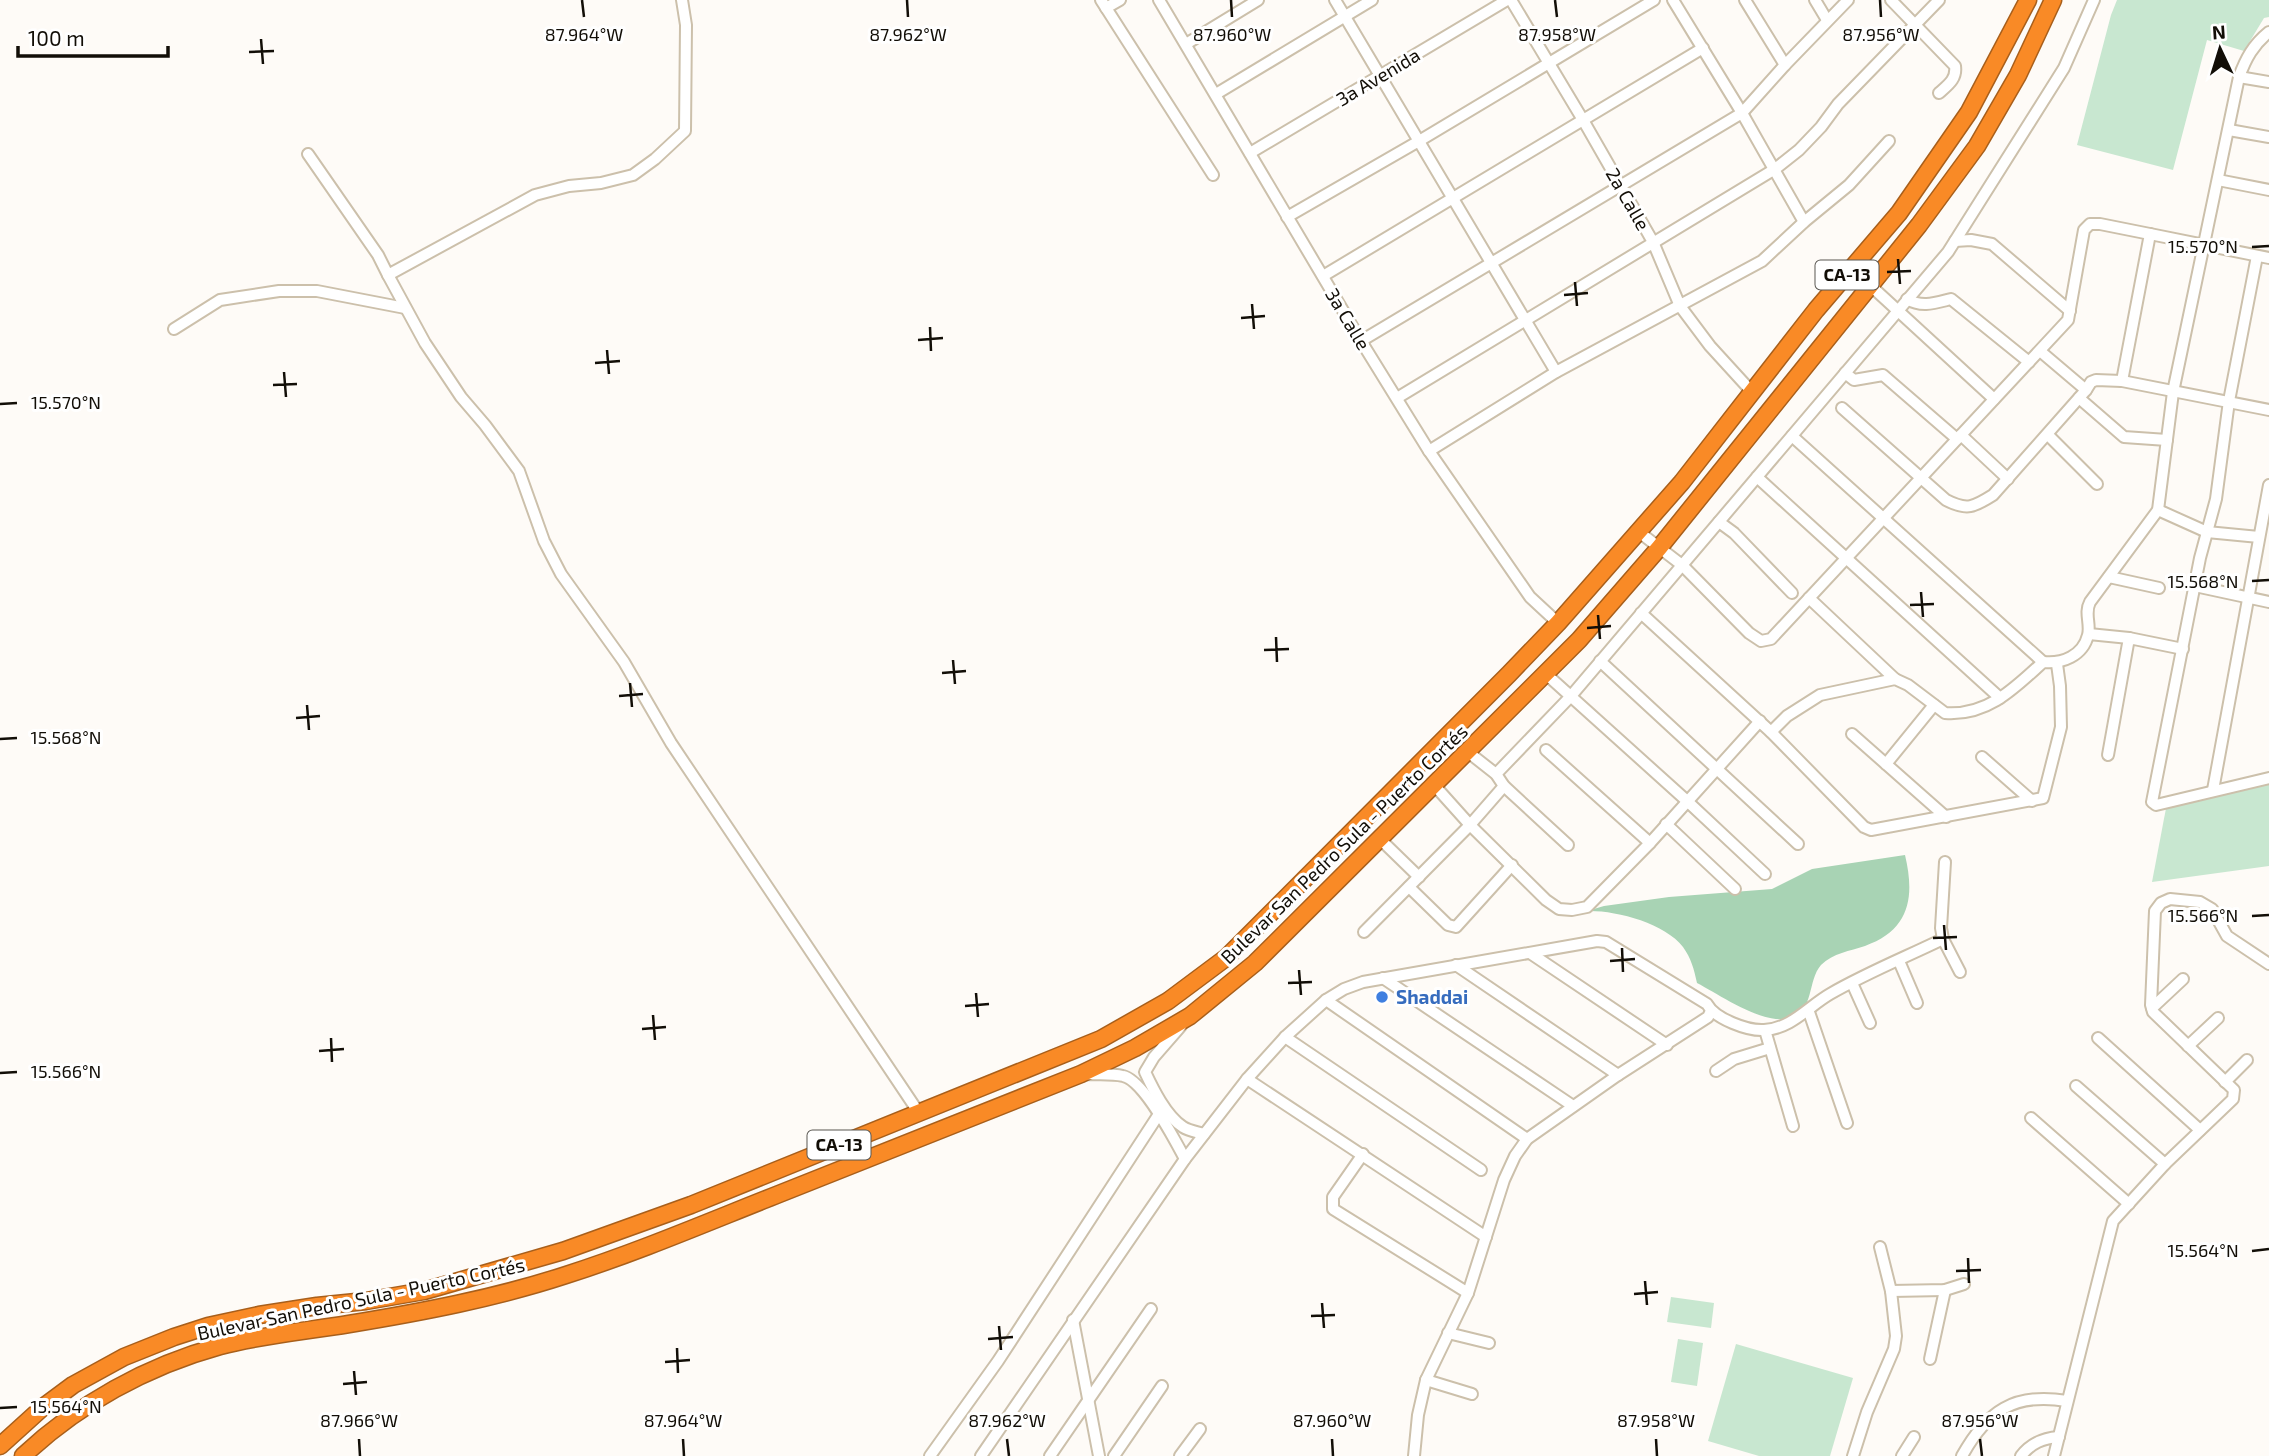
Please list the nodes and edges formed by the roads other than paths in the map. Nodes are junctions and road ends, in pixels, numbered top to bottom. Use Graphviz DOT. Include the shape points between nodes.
graph roads {
  1 [pos="682,0"];
  2 [pos="1120,0"];
  3 [pos="1159,0"];
  4 [pos="1258,0"];
  5 [pos="1335,0"];
  6 [pos="1372,0"];
  7 [pos="1509,0"];
  8 [pos="1654,0"];
  9 [pos="1673,0"];
  10 [pos="1745,0"];
  11 [pos="1815,0"];
  12 [pos="1847,0"];
  13 [pos="1891,0"];
  14 [pos="1939,0"];
  15 [pos="2028,0"];
  16 [pos="2053,0"];
  17 [pos="2094,0"];
  18 [pos="1103,4"];
  19 [pos="1345,16"];
  20 [pos="1827,20"];
  21 [pos="1915,26"];
  22 [pos="2269,32"];
  23 [pos="1186,44"];
  24 [pos="1703,48"];
  25 [pos="1548,63"];
  26 [pos="1784,65"];
  27 [pos="1381,75"];
  28 [pos="2239,77"];
  29 [pos="2269,82"];
  30 [pos="1939,93"];
  31 [pos="1216,94"];
  32 [pos="1742,113"];
  33 [pos="1583,120"];
  34 [pos="2229,130"];
  35 [pos="2269,137"];
  36 [pos="1419,141"];
  37 [pos="1889,141"];
  38 [pos="1250,153"];
  39 [pos="308,154"];
  40 [pos="1775,169"];
  41 [pos="1213,175"];
  42 [pos="2218,180"];
  43 [pos="1620,186"];
  44 [pos="2269,190"];
  45 [pos="1454,199"];
  46 [pos="1287,217"];
  47 [pos="1804,222"];
  48 [pos="2150,233"];
  49 [pos="1653,242"];
  50 [pos="1955,242"];
  51 [pos="2203,246"];
  52 [pos="2257,256"];
  53 [pos="2269,258"];
  54 [pos="1492,262"];
  55 [pos="388,275"];
  56 [pos="1323,276"];
  57 [pos="1871,286"];
  58 [pos="1907,299"];
  59 [pos="1680,306"];
  60 [pos="405,308"];
  61 [pos="1898,310"];
  62 [pos="2070,311"];
  63 [pos="1527,321"];
  64 [pos="174,329"];
  65 [pos="1362,341"];
  66 [pos="2040,351"];
  67 [pos="2029,362"];
  68 [pos="1556,372"];
  69 [pos="1845,373"];
  70 [pos="2122,381"];
  71 [pos="1752,392"];
  72 [pos="2173,392"];
  73 [pos="2082,394"];
  74 [pos="1397,398"];
  75 [pos="1994,399"];
  76 [pos="2229,401"];
  77 [pos="1842,408"];
  78 [pos="2269,410"];
  79 [pos="2048,435"];
  80 [pos="1792,436"];
  81 [pos="1959,437"];
  82 [pos="2167,440"];
  83 [pos="1429,451"];
  84 [pos="1757,477"];
  85 [pos="1920,478"];
  86 [pos="2008,479"];
  87 [pos="2097,484"];
  88 [pos="2269,485"];
  89 [pos="2158,510"];
  90 [pos="1883,519"];
  91 [pos="1719,522"];
  92 [pos="1639,532"];
  93 [pos="2207,532"];
  94 [pos="2259,537"];
  95 [pos="1659,548"];
  96 [pos="1847,558"];
  97 [pos="1682,565"];
  98 [pos="2109,576"];
  99 [pos="2195,586"];
  100 [pos="2159,587"];
  101 [pos="1792,593"];
  102 [pos="2249,597"];
  103 [pos="1809,598"];
  104 [pos="2269,601"];
  105 [pos="1641,613"];
  106 [pos="1558,623"];
  107 [pos="2089,634"];
  108 [pos="2129,639"];
  109 [pos="2183,649"];
  110 [pos="1600,661"];
  111 [pos="2043,662"];
  112 [pos="2057,664"];
  113 [pos="1546,674"];
  114 [pos="1895,679"];
  115 [pos="1571,696"];
  116 [pos="2000,698"];
  117 [pos="1934,705"];
  118 [pos="1760,721"];
  119 [pos="1771,732"];
  120 [pos="1852,734"];
  121 [pos="1546,750"];
  122 [pos="1468,752"];
  123 [pos="2108,755"];
  124 [pos="1982,757"];
  125 [pos="1885,764"];
  126 [pos="1717,767"];
  127 [pos="1496,774"];
  128 [pos="2269,778"];
  129 [pos="1435,786"];
  130 [pos="1504,786"];
  131 [pos="2213,790"];
  132 [pos="2032,800"];
  133 [pos="1687,801"];
  134 [pos="1946,817"];
  135 [pos="1666,824"];
  136 [pos="1470,825"];
  137 [pos="1381,840"];
  138 [pos="1650,843"];
  139 [pos="1798,844"];
  140 [pos="1568,845"];
  141 [pos="1945,862"];
  142 [pos="1512,865"];
  143 [pos="1765,874"];
  144 [pos="1419,877"];
  145 [pos="1409,887"];
  146 [pos="1735,889"];
  147 [pos="1364,932"];
  148 [pos="1943,939"];
  149 [pos="1530,953"];
  150 [pos="1899,961"];
  151 [pos="2269,964"];
  152 [pos="1456,965"];
  153 [pos="1960,972"];
  154 [pos="1383,978"];
  155 [pos="2183,979"];
  156 [pos="1852,984"];
  157 [pos="1326,1000"];
  158 [pos="1917,1003"];
  159 [pos="2152,1009"];
  160 [pos="1711,1011"];
  161 [pos="1809,1012"];
  162 [pos="1190,1016"];
  163 [pos="2218,1018"];
  164 [pos="1870,1023"];
  165 [pos="1765,1030"];
  166 [pos="1285,1037"];
  167 [pos="2098,1038"];
  168 [pos="1667,1045"];
  169 [pos="2188,1046"];
  170 [pos="1770,1048"];
  171 [pos="2247,1060"];
  172 [pos="1716,1071"];
  173 [pos="1081,1074"];
  174 [pos="1618,1075"];
  175 [pos="1247,1079"];
  176 [pos="2225,1082"];
  177 [pos="2076,1086"];
  178 [pos="1573,1106"];
  179 [pos="919,1113"];
  180 [pos="1159,1114"];
  181 [pos="2031,1118"];
  182 [pos="1847,1123"];
  183 [pos="1793,1126"];
  184 [pos="2200,1130"];
  185 [pos="1204,1134"];
  186 [pos="1527,1139"];
  187 [pos="828,1150"];
  188 [pos="1363,1154"];
  189 [pos="870,1157"];
  190 [pos="1185,1159"];
  191 [pos="2165,1164"];
  192 [pos="1481,1170"];
  193 [pos="793,1188"];
  194 [pos="2129,1204"];
  195 [pos="1486,1237"];
  196 [pos="1880,1247"];
  197 [pos="1964,1284"];
  198 [pos="1945,1290"];
  199 [pos="1891,1291"];
  200 [pos="1468,1293"];
  201 [pos="1151,1310"];
  202 [pos="1073,1320"];
  203 [pos="1448,1333"];
  204 [pos="1489,1343"];
  205 [pos="1930,1359"];
  206 [pos="1426,1380"];
  207 [pos="1162,1386"];
  208 [pos="1472,1394"];
  209 [pos="1088,1399"];
  210 [pos="2067,1401"];
  211 [pos="1200,1429"];
  212 [pos="1914,1437"];
  213 [pos="2059,1437"];
  214 [pos="0,1446"];
  215 [pos="23,1456"];
  216 [pos="930,1456"];
  217 [pos="981,1456"];
  218 [pos="1050,1456"];
  219 [pos="1099,1456"];
  220 [pos="1114,1456"];
  221 [pos="1180,1456"];
  222 [pos="1414,1456"];
  223 [pos="1853,1456"];
  224 [pos="1902,1456"];
  225 [pos="1962,1456"];
  226 [pos="2021,1456"];
  227 [pos="2054,1456"];
  1 -- 55 [label="street" via="686,124 677,141 633,175 535,195"];
  2 -- 18 [label="street"];
  3 -- 23 [label="street, 3a Calle"];
  4 -- 23 [label="street"];
  5 -- 19 [label="street"];
  6 -- 19 [label="street"];
  7 -- 25 [label="street, 2a Calle"];
  7 -- 27 [label="street, 3a Avenida"];
  8 -- 25 [label="street"];
  9 -- 24 [label="street"];
  10 -- 26 [label="street"];
  11 -- 20 [label="street"];
  12 -- 20 [label="street"];
  13 -- 21 [label="street"];
  14 -- 21 [label="street"];
  15 -- 71 [label="highway, Bulevar San Pedro Sula - Puerto Cortés / CA-13" via="1969,112 1899,213"];
  16 -- 57 [label="highway, Bulevar San Pedro Sula - Puerto Cortés / CA-13" via="2018,75 1977,146"];
  17 -- 50 [label="street" via="2064,68"];
  18 -- 41 [label="street"];
  19 -- 27 [label="street"];
  19 -- 31 [label="street"];
  20 -- 26 [label="street"];
  21 -- 30 [label="street" via="1955,66 1951,82"];
  21 -- 40 [label="street"];
  22 -- 28 [label="street" via="2257,42"];
  23 -- 31 [label="street, 3a Calle"];
  24 -- 32 [label="street"];
  24 -- 33 [label="street"];
  25 -- 33 [label="street, 2a Calle"];
  25 -- 36 [label="street"];
  26 -- 32 [label="street"];
  27 -- 36 [label="street"];
  27 -- 38 [label="street, 3a Avenida"];
  28 -- 29 [label="street"];
  28 -- 34 [label="street"];
  31 -- 38 [label="street, 3a Calle"];
  32 -- 40 [label="street"];
  32 -- 43 [label="street"];
  33 -- 43 [label="street, 2a Calle"];
  33 -- 45 [label="street"];
  34 -- 35 [label="street"];
  34 -- 42 [label="street"];
  36 -- 45 [label="street"];
  36 -- 46 [label="street"];
  37 -- 47 [label="street" via="1849,185"];
  38 -- 46 [label="street, 3a Calle"];
  39 -- 55 [label="street"];
  40 -- 47 [label="street"];
  40 -- 49 [label="street"];
  42 -- 44 [label="street"];
  42 -- 51 [label="street"];
  43 -- 49 [label="street, 2a Calle"];
  43 -- 54 [label="street"];
  45 -- 54 [label="street"];
  45 -- 56 [label="street"];
  46 -- 56 [label="street, 3a Calle"];
  47 -- 59 [label="street" via="1762,261"];
  48 -- 51 [label="street"];
  48 -- 62 [label="street" via="2090,224 2084,230"];
  48 -- 70 [label="street"];
  49 -- 59 [label="street, 2a Calle"];
  49 -- 63 [label="street"];
  50 -- 58 [label="street"];
  50 -- 62 [label="street" via="1992,244"];
  51 -- 52 [label="street"];
  51 -- 72 [label="street"];
  52 -- 53 [label="street"];
  52 -- 76 [label="street"];
  54 -- 63 [label="street"];
  54 -- 65 [label="street"];
  55 -- 60 [label="street"];
  56 -- 65 [label="street, 3a Calle"];
  57 -- 61 [label="street"];
  57 -- 95 [label="highway, Bulevar San Pedro Sula - Puerto Cortés / CA-13"];
  58 -- 61 [label="street"];
  58 -- 67 [label="street" via="1916,304 1951,299"];
  59 -- 68 [label="street"];
  59 -- 71 [label="street, 2a Calle"];
  60 -- 64 [label="street" via="317,291 279,291 220,300"];
  60 -- 179 [label="street" via="461,397 519,471 561,574 624,662 671,743"];
  61 -- 69 [label="street"];
  61 -- 75 [label="street"];
  62 -- 66 [label="street" via="2068,320"];
  63 -- 68 [label="street"];
  63 -- 74 [label="street"];
  65 -- 74 [label="street, 3a Calle"];
  66 -- 67 [label="street"];
  66 -- 73 [label="street"];
  67 -- 75 [label="street"];
  68 -- 83 [label="street"];
  69 -- 80 [label="street"];
  69 -- 81 [label="street" via="1854,380 1882,374"];
  70 -- 72 [label="street"];
  70 -- 73 [label="street" via="2096,380"];
  71 -- 92 [label="highway, Bulevar San Pedro Sula - Puerto Cortés / CA-13"];
  72 -- 76 [label="street"];
  72 -- 82 [label="street"];
  73 -- 79 [label="street"];
  73 -- 82 [label="street" via="2124,437"];
  74 -- 83 [label="street, 3a Calle"];
  75 -- 81 [label="street"];
  76 -- 78 [label="street"];
  76 -- 93 [label="street"];
  77 -- 85 [label="street"];
  79 -- 86 [label="street"];
  79 -- 87 [label="street"];
  80 -- 84 [label="street"];
  80 -- 90 [label="street"];
  81 -- 85 [label="street"];
  81 -- 86 [label="street"];
  82 -- 89 [label="street"];
  83 -- 106 [label="street, 3a Calle" via="1530,597"];
  84 -- 91 [label="street"];
  84 -- 96 [label="street"];
  85 -- 86 [label="street" via="1960,507 1976,506"];
  85 -- 90 [label="street"];
  88 -- 94 [label="street"];
  89 -- 93 [label="street"];
  89 -- 98 [label="street"];
  90 -- 96 [label="street"];
  90 -- 111 [label="street"];
  91 -- 97 [label="street"];
  91 -- 101 [label="street"];
  92 -- 95 [label="street"];
  92 -- 106 [label="highway, Bulevar San Pedro Sula - Puerto Cortés / CA-13"];
  93 -- 94 [label="street"];
  93 -- 99 [label="street"];
  94 -- 102 [label="street"];
  95 -- 97 [label="street"];
  95 -- 113 [label="highway, Bulevar San Pedro Sula - Puerto Cortés / CA-13"];
  96 -- 103 [label="street"];
  96 -- 116 [label="street"];
  97 -- 103 [label="street" via="1761,641 1770,639"];
  97 -- 105 [label="street"];
  98 -- 100 [label="street"];
  98 -- 107 [label="street" via="2086,609"];
  99 -- 102 [label="street"];
  99 -- 109 [label="street"];
  102 -- 104 [label="street"];
  102 -- 131 [label="street"];
  103 -- 114 [label="street"];
  105 -- 110 [label="street"];
  105 -- 118 [label="street"];
  106 -- 179 [label="highway, Bulevar San Pedro Sula - Puerto Cortés / CA-13" via="1227,957 1168,1001 1101,1039"];
  107 -- 108 [label="street"];
  107 -- 112 [label="street" via="2075,654"];
  108 -- 109 [label="street"];
  108 -- 123 [label="street"];
  109 -- 131 [label="street" via="2152,802 2156,805"];
  110 -- 115 [label="street"];
  110 -- 126 [label="street"];
  111 -- 112 [label="street"];
  111 -- 116 [label="street"];
  112 -- 132 [label="street" via="2061,727 2043,798"];
  113 -- 115 [label="street"];
  113 -- 122 [label="highway, Bulevar San Pedro Sula - Puerto Cortés / CA-13"];
  114 -- 117 [label="street"];
  114 -- 119 [label="street" via="1820,695"];
  115 -- 127 [label="street"];
  115 -- 133 [label="street"];
  116 -- 117 [label="street" via="1964,712 1945,713"];
  117 -- 125 [label="street"];
  118 -- 119 [label="street"];
  118 -- 126 [label="street"];
  119 -- 134 [label="street" via="1864,827 1880,829"];
  120 -- 125 [label="street"];
  121 -- 138 [label="street"];
  122 -- 127 [label="street"];
  122 -- 129 [label="highway, Bulevar San Pedro Sula - Puerto Cortés / CA-13"];
  124 -- 132 [label="street"];
  125 -- 134 [label="street"];
  126 -- 133 [label="street"];
  126 -- 139 [label="street"];
  127 -- 130 [label="street"];
  128 -- 131 [label="street"];
  129 -- 136 [label="street"];
  129 -- 137 [label="highway, Bulevar San Pedro Sula - Puerto Cortés / CA-13"];
  130 -- 136 [label="street"];
  130 -- 140 [label="street"];
  132 -- 134 [label="street"];
  133 -- 135 [label="street"];
  133 -- 143 [label="street"];
  135 -- 138 [label="street"];
  135 -- 146 [label="street"];
  136 -- 142 [label="street"];
  136 -- 144 [label="street"];
  137 -- 144 [label="street"];
  137 -- 162 [label="highway, Bulevar San Pedro Sula - Puerto Cortés / CA-13" via="1255,963"];
  138 -- 142 [label="street" via="1587,907 1572,910 1559,909"];
  141 -- 148 [label="street"];
  142 -- 145 [label="street" via="1456,927 1448,925"];
  144 -- 145 [label="street"];
  145 -- 147 [label="street"];
  148 -- 150 [label="street"];
  148 -- 153 [label="street"];
  149 -- 152 [label="street"];
  149 -- 160 [label="street" via="1606,942 1707,1004"];
  149 -- 168 [label="street"];
  150 -- 156 [label="street"];
  150 -- 158 [label="street"];
  151 -- 159 [label="street" via="2227,936 2212,909 2200,902 2161,903 2155,911"];
  152 -- 154 [label="street"];
  152 -- 174 [label="street"];
  154 -- 157 [label="street" via="1344,989"];
  154 -- 178 [label="street"];
  155 -- 159 [label="street"];
  156 -- 161 [label="street" via="1828,995"];
  156 -- 164 [label="street"];
  157 -- 166 [label="street"];
  157 -- 186 [label="street"];
  159 -- 169 [label="street"];
  160 -- 165 [label="street" via="1736,1025"];
  160 -- 168 [label="street"];
  161 -- 165 [label="street"];
  161 -- 182 [label="street"];
  162 -- 173 [label="highway, Bulevar San Pedro Sula - Puerto Cortés / CA-13"];
  162 -- 185 [label="street" via="1145,1072 1175,1119"];
  163 -- 169 [label="street"];
  165 -- 170 [label="street"];
  166 -- 175 [label="street"];
  166 -- 192 [label="street"];
  167 -- 184 [label="street"];
  168 -- 174 [label="street"];
  169 -- 176 [label="street"];
  170 -- 172 [label="street" via="1734,1059"];
  170 -- 183 [label="street"];
  171 -- 176 [label="street"];
  173 -- 180 [label="street" via="1132,1079"];
  173 -- 189 [label="highway, Bulevar San Pedro Sula - Puerto Cortés / CA-13"];
  174 -- 178 [label="street"];
  175 -- 185 [label="street"];
  175 -- 188 [label="street"];
  176 -- 184 [label="street" via="2234,1090 2233,1099"];
  177 -- 191 [label="street"];
  178 -- 186 [label="street"];
  179 -- 187 [label="highway, Bulevar San Pedro Sula - Puerto Cortés / CA-13"];
  179 -- 189 [label="highway" via="911,1125 852,1151 856,1157"];
  180 -- 190 [label="street"];
  180 -- 216 [label="street" via="998,1361"];
  181 -- 194 [label="street"];
  184 -- 191 [label="street"];
  185 -- 190 [label="street"];
  186 -- 195 [label="street" via="1504,1180"];
  187 -- 193 [label="highway" via="843,1149 845,1158 801,1177"];
  187 -- 214 [label="highway, Bulevar San Pedro Sula - Puerto Cortés / CA-13" via="635,1227 510,1268 424,1291 259,1315 174,1337 73,1385"];
  188 -- 195 [label="street"];
  188 -- 200 [label="street" via="1333,1197 1334,1209"];
  189 -- 193 [label="highway, Bulevar San Pedro Sula - Puerto Cortés / CA-13"];
  190 -- 202 [label="street"];
  191 -- 194 [label="street"];
  193 -- 215 [label="highway, Bulevar San Pedro Sula - Puerto Cortés / CA-13" via="656,1243 532,1285 419,1312 220,1346 191,1356 101,1396"];
  194 -- 210 [label="street" via="2111,1226"];
  195 -- 200 [label="street"];
  196 -- 199 [label="street"];
  197 -- 198 [label="street"];
  198 -- 199 [label="street"];
  198 -- 205 [label="street"];
  199 -- 223 [label="street" via="1897,1327 1894,1349"];
  200 -- 203 [label="street"];
  201 -- 209 [label="street"];
  202 -- 209 [label="street"];
  202 -- 217 [label="street"];
  203 -- 204 [label="street"];
  203 -- 206 [label="street"];
  206 -- 208 [label="street"];
  206 -- 222 [label="street"];
  207 -- 220 [label="street"];
  209 -- 218 [label="street"];
  209 -- 219 [label="street"];
  210 -- 213 [label="street"];
  210 -- 225 [label="street" via="2023,1401 2000,1409 1984,1422"];
  211 -- 221 [label="street"];
  212 -- 224 [label="street"];
  213 -- 226 [label="street" via="2034,1443"];
  213 -- 227 [label="street"];
}
